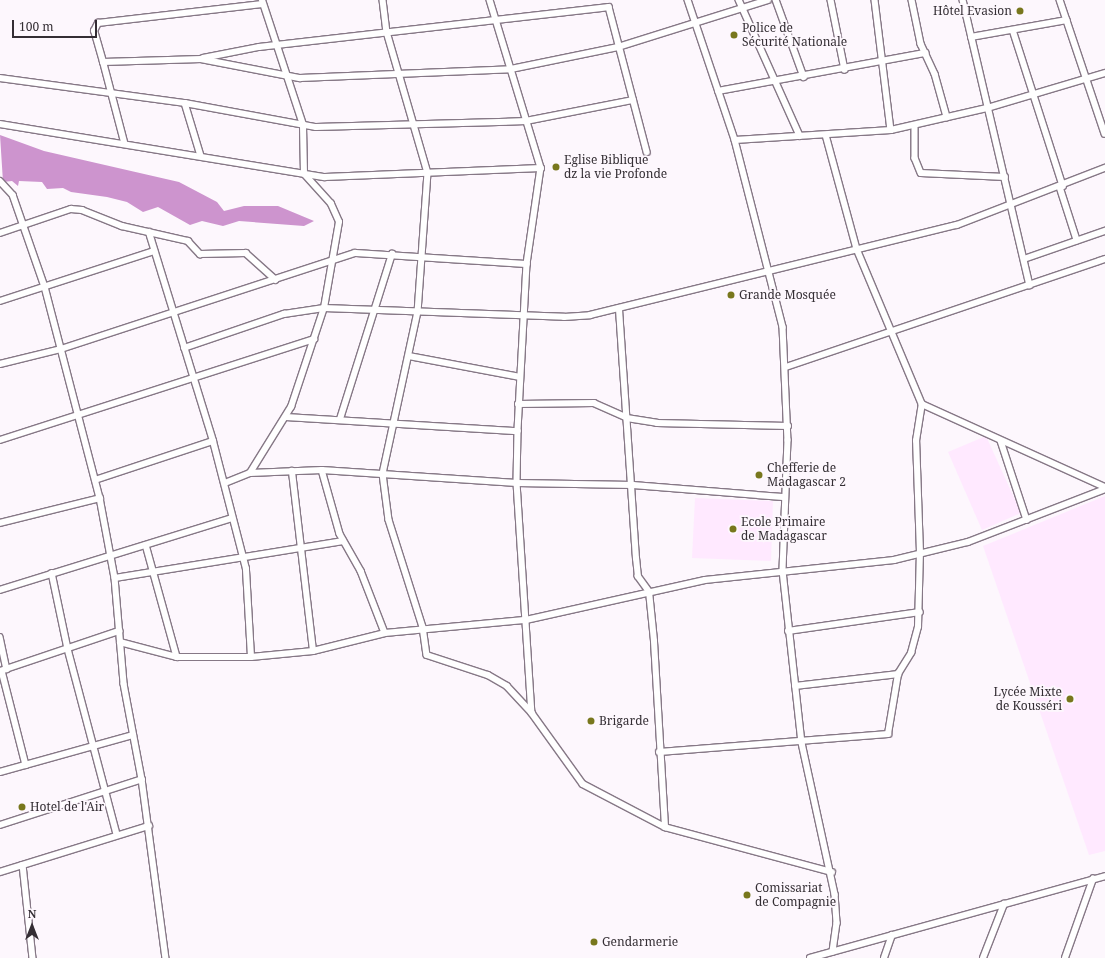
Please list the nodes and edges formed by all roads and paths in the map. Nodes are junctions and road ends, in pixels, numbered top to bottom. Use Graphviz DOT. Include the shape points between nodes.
graph roads {
  1 [pos="383,0"];
  2 [pos="490,0"];
  3 [pos="688,0"];
  4 [pos="739,0"];
  5 [pos="768,0"];
  6 [pos="776,0"];
  7 [pos="831,0"];
  8 [pos="875,0"];
  9 [pos="912,0"];
  10 [pos="963,0"];
  11 [pos="1060,0"];
  12 [pos="262,2"];
  13 [pos="740,7"];
  14 [pos="1067,20"];
  15 [pos="496,21"];
  16 [pos="694,22"];
  17 [pos="1013,30"];
  18 [pos="387,32"];
  19 [pos="971,37"];
  20 [pos="276,45"];
  21 [pos="618,47"];
  22 [pos="926,53"];
  23 [pos="201,59"];
  24 [pos="103,62"];
  25 [pos="883,63"];
  26 [pos="511,69"];
  27 [pos="845,70"];
  28 [pos="398,73"];
  29 [pos="1105,73"];
  30 [pos="285,77"];
  31 [pos="804,77"];
  32 [pos="0,78"];
  33 [pos="1086,79"];
  34 [pos="775,82"];
  35 [pos="718,91"];
  36 [pos="114,94"];
  37 [pos="1032,95"];
  38 [pos="633,100"];
  39 [pos="184,103"];
  40 [pos="987,108"];
  41 [pos="947,117"];
  42 [pos="526,121"];
  43 [pos="0,124"];
  44 [pos="414,124"];
  45 [pos="303,125"];
  46 [pos="915,125"];
  47 [pos="891,130"];
  48 [pos="1105,134"];
  49 [pos="826,135"];
  50 [pos="800,136"];
  51 [pos="735,140"];
  52 [pos="124,142"];
  53 [pos="647,152"];
  54 [pos="201,156"];
  55 [pos="541,168"];
  56 [pos="1105,168"];
  57 [pos="428,173"];
  58 [pos="304,174"];
  59 [pos="1005,177"];
  60 [pos="0,181"];
  61 [pos="1062,187"];
  62 [pos="1012,204"];
  63 [pos="23,226"];
  64 [pos="1105,231"];
  65 [pos="0,233"];
  66 [pos="149,233"];
  67 [pos="1077,240"];
  68 [pos="856,249"];
  69 [pos="154,251"];
  70 [pos="392,254"];
  71 [pos="422,255"];
  72 [pos="1024,258"];
  73 [pos="1105,259"];
  74 [pos="333,263"];
  75 [pos="527,264"];
  76 [pos="770,268"];
  77 [pos="276,280"];
  78 [pos="1030,285"];
  79 [pos="45,287"];
  80 [pos="0,301"];
  81 [pos="324,308"];
  82 [pos="619,309"];
  83 [pos="377,310"];
  84 [pos="173,312"];
  85 [pos="418,312"];
  86 [pos="527,314"];
  87 [pos="891,333"];
  88 [pos="314,340"];
  89 [pos="184,348"];
  90 [pos="61,349"];
  91 [pos="409,356"];
  92 [pos="0,364"];
  93 [pos="786,367"];
  94 [pos="520,377"];
  95 [pos="194,378"];
  96 [pos="518,404"];
  97 [pos="922,404"];
  98 [pos="79,417"];
  99 [pos="286,417"];
  100 [pos="627,418"];
  101 [pos="340,419"];
  102 [pos="392,423"];
  103 [pos="788,426"];
  104 [pos="518,431"];
  105 [pos="0,440"];
  106 [pos="213,441"];
  107 [pos="1001,441"];
  108 [pos="322,470"];
  109 [pos="292,471"];
  110 [pos="250,473"];
  111 [pos="383,474"];
  112 [pos="95,480"];
  113 [pos="225,483"];
  114 [pos="517,483"];
  115 [pos="633,485"];
  116 [pos="1105,488"];
  117 [pos="783,497"];
  118 [pos="100,498"];
  119 [pos="232,518"];
  120 [pos="1027,520"];
  121 [pos="0,523"];
  122 [pos="343,541"];
  123 [pos="146,545"];
  124 [pos="299,548"];
  125 [pos="920,553"];
  126 [pos="241,555"];
  127 [pos="111,556"];
  128 [pos="152,570"];
  129 [pos="782,571"];
  130 [pos="52,573"];
  131 [pos="115,578"];
  132 [pos="0,590"];
  133 [pos="649,592"];
  134 [pos="920,612"];
  135 [pos="526,620"];
  136 [pos="423,627"];
  137 [pos="119,631"];
  138 [pos="385,632"];
  139 [pos="788,632"];
  140 [pos="0,637"];
  141 [pos="120,642"];
  142 [pos="68,649"];
  143 [pos="313,651"];
  144 [pos="177,657"];
  145 [pos="251,657"];
  146 [pos="3,670"];
  147 [pos="898,674"];
  148 [pos="795,686"];
  149 [pos="532,714"];
  150 [pos="133,735"];
  151 [pos="802,743"];
  152 [pos="95,746"];
  153 [pos="659,752"];
  154 [pos="26,764"];
  155 [pos="0,772"];
  156 [pos="142,779"];
  157 [pos="106,791"];
  158 [pos="0,825"];
  159 [pos="149,826"];
  160 [pos="665,827"];
  161 [pos="117,835"];
  162 [pos="23,865"];
  163 [pos="0,872"];
  164 [pos="832,872"];
  165 [pos="1105,876"];
  166 [pos="1093,879"];
  167 [pos="1004,904"];
  168 [pos="892,935"];
  169 [pos="833,952"];
  170 [pos="33,958"];
  171 [pos="166,958"];
  172 [pos="810,958"];
  173 [pos="884,958"];
  174 [pos="983,958"];
  175 [pos="1066,958"];
  1 -- 18 [label="street"];
  2 -- 15 [label="street"];
  3 -- 16 [label="street"];
  4 -- 13 [label="street"];
  5 -- 13 [label="street"];
  6 -- 31 [label="street"];
  7 -- 27 [label="street"];
  8 -- 25 [label="street"];
  9 -- 22 [label="street" via="921,44"];
  10 -- 19 [label="street"];
  11 -- 14 [label="street"];
  12 -- 20 [label="street"];
  12 -- 24 [label="street" via="98,23 94,31"];
  13 -- 16 [label="street"];
  13 -- 34 [label="street"];
  14 -- 17 [label="street"];
  14 -- 33 [label="street"];
  15 -- 18 [label="street"];
  15 -- 21 [label="street" via="609,8"];
  15 -- 26 [label="street"];
  16 -- 21 [label="street"];
  16 -- 35 [label="street"];
  17 -- 19 [label="street"];
  17 -- 37 [label="street"];
  18 -- 20 [label="street"];
  18 -- 28 [label="street"];
  19 -- 40 [label="street"];
  20 -- 23 [label="street"];
  20 -- 30 [label="street"];
  21 -- 26 [label="street"];
  21 -- 38 [label="street"];
  22 -- 25 [label="street"];
  22 -- 41 [label="street"];
  23 -- 24 [label="street"];
  23 -- 30 [label="street"];
  24 -- 36 [label="street"];
  25 -- 27 [label="street"];
  25 -- 47 [label="street"];
  26 -- 28 [label="street"];
  26 -- 42 [label="street"];
  27 -- 31 [label="street"];
  28 -- 30 [label="street"];
  28 -- 44 [label="street"];
  29 -- 33 [label="street"];
  30 -- 45 [label="street"];
  31 -- 34 [label="street"];
  32 -- 36 [label="street"];
  33 -- 37 [label="street"];
  33 -- 48 [label="street"];
  34 -- 35 [label="street"];
  34 -- 50 [label="street"];
  35 -- 51 [label="street"];
  36 -- 39 [label="street"];
  36 -- 52 [label="street"];
  37 -- 40 [label="street"];
  37 -- 61 [label="street"];
  38 -- 42 [label="street"];
  38 -- 53 [label="street"];
  39 -- 45 [label="street"];
  39 -- 54 [label="street"];
  40 -- 41 [label="street"];
  40 -- 59 [label="street"];
  41 -- 46 [label="street"];
  42 -- 44 [label="street"];
  42 -- 55 [label="street"];
  43 -- 52 [label="street"];
  44 -- 45 [label="street"];
  44 -- 57 [label="street"];
  45 -- 58 [label="street"];
  46 -- 47 [label="street"];
  46 -- 59 [label="street" via="915,158 921,173"];
  47 -- 49 [label="street"];
  49 -- 50 [label="street"];
  49 -- 68 [label="street"];
  50 -- 51 [label="street"];
  51 -- 76 [label="street"];
  52 -- 54 [label="street"];
  54 -- 58 [label="street"];
  55 -- 57 [label="street"];
  55 -- 75 [label="street"];
  56 -- 61 [label="street"];
  57 -- 58 [label="street" via="325,177"];
  57 -- 71 [label="street"];
  58 -- 74 [label="street" via="338,217"];
  59 -- 62 [label="street"];
  60 -- 63 [label="street" via="13,195"];
  61 -- 62 [label="street"];
  61 -- 67 [label="street"];
  62 -- 68 [label="street" via="957,225"];
  62 -- 72 [label="street"];
  63 -- 65 [label="street"];
  63 -- 66 [label="street" via="71,209"];
  63 -- 79 [label="street"];
  64 -- 67 [label="street"];
  66 -- 69 [label="street"];
  66 -- 77 [label="street" via="188,241 200,254 246,253"];
  67 -- 72 [label="street"];
  68 -- 76 [label="street"];
  68 -- 87 [label="street"];
  69 -- 79 [label="street"];
  69 -- 84 [label="street"];
  70 -- 71 [label="street"];
  70 -- 74 [label="street" via="355,253"];
  70 -- 83 [label="street"];
  71 -- 75 [label="street"];
  71 -- 85 [label="street"];
  72 -- 78 [label="street"];
  73 -- 78 [label="street"];
  74 -- 77 [label="street"];
  74 -- 81 [label="street"];
  75 -- 86 [label="street"];
  76 -- 82 [label="street"];
  76 -- 93 [label="street" via="783,327"];
  77 -- 84 [label="street"];
  78 -- 87 [label="street"];
  79 -- 80 [label="street"];
  79 -- 90 [label="street"];
  81 -- 83 [label="street"];
  81 -- 88 [label="street"];
  81 -- 89 [label="street" via="284,314"];
  82 -- 86 [label="street" via="564,317"];
  82 -- 100 [label="street"];
  83 -- 85 [label="street"];
  83 -- 101 [label="street"];
  84 -- 89 [label="street"];
  84 -- 90 [label="street"];
  85 -- 86 [label="street"];
  85 -- 91 [label="street"];
  86 -- 94 [label="street"];
  87 -- 93 [label="street"];
  87 -- 97 [label="street"];
  88 -- 95 [label="street"];
  88 -- 99 [label="street"];
  89 -- 95 [label="street"];
  90 -- 92 [label="street"];
  90 -- 98 [label="street"];
  91 -- 94 [label="street"];
  91 -- 102 [label="street"];
  93 -- 103 [label="street"];
  94 -- 96 [label="street"];
  95 -- 98 [label="street"];
  95 -- 106 [label="street"];
  96 -- 100 [label="street" via="594,403"];
  96 -- 104 [label="street"];
  97 -- 107 [label="street"];
  97 -- 125 [label="street" via="916,441"];
  98 -- 105 [label="street"];
  98 -- 112 [label="street"];
  99 -- 101 [label="street"];
  99 -- 110 [label="street"];
  100 -- 103 [label="street" via="658,423"];
  100 -- 115 [label="street"];
  101 -- 102 [label="street"];
  102 -- 104 [label="street"];
  102 -- 111 [label="street"];
  103 -- 117 [label="street"];
  104 -- 114 [label="street"];
  106 -- 112 [label="street"];
  106 -- 113 [label="street"];
  107 -- 116 [label="street"];
  107 -- 120 [label="street"];
  108 -- 109 [label="street"];
  108 -- 111 [label="street"];
  108 -- 122 [label="street"];
  109 -- 110 [label="street"];
  109 -- 124 [label="street"];
  110 -- 113 [label="street"];
  111 -- 114 [label="street"];
  111 -- 136 [label="street" via="392,534"];
  112 -- 118 [label="street"];
  113 -- 119 [label="street"];
  114 -- 115 [label="street"];
  114 -- 135 [label="street"];
  115 -- 117 [label="street"];
  115 -- 133 [label="street" via="638,577"];
  116 -- 120 [label="street"];
  117 -- 129 [label="street"];
  118 -- 121 [label="street"];
  118 -- 127 [label="street"];
  119 -- 123 [label="street"];
  119 -- 126 [label="street"];
  120 -- 125 [label="street" via="968,542"];
  122 -- 124 [label="street"];
  122 -- 138 [label="street" via="361,571"];
  123 -- 127 [label="street"];
  123 -- 128 [label="street"];
  124 -- 126 [label="street"];
  124 -- 143 [label="street"];
  125 -- 129 [label="street" via="866,564"];
  125 -- 134 [label="street"];
  126 -- 128 [label="street"];
  126 -- 145 [label="street" via="248,579"];
  127 -- 130 [label="street"];
  127 -- 131 [label="street"];
  128 -- 131 [label="street"];
  128 -- 144 [label="street"];
  129 -- 133 [label="street" via="705,580"];
  129 -- 139 [label="street"];
  130 -- 132 [label="street"];
  130 -- 142 [label="street"];
  131 -- 137 [label="street"];
  133 -- 135 [label="street"];
  133 -- 153 [label="street"];
  134 -- 139 [label="street"];
  134 -- 147 [label="street" via="910,653"];
  135 -- 136 [label="street"];
  135 -- 149 [label="street"];
  136 -- 138 [label="street"];
  136 -- 149 [label="street" via="427,655 431,659 488,675 507,686"];
  137 -- 141 [label="street"];
  137 -- 142 [label="street"];
  138 -- 143 [label="street"];
  139 -- 148 [label="street"];
  140 -- 146 [label="street"];
  141 -- 144 [label="street"];
  141 -- 150 [label="street"];
  142 -- 146 [label="street"];
  142 -- 152 [label="street"];
  143 -- 145 [label="street"];
  144 -- 145 [label="street"];
  146 -- 154 [label="street"];
  147 -- 148 [label="street"];
  147 -- 151 [label="street" via="888,734"];
  148 -- 151 [label="street"];
  149 -- 160 [label="street" via="583,784"];
  150 -- 152 [label="street"];
  150 -- 156 [label="street"];
  151 -- 153 [label="street"];
  151 -- 164 [label="street"];
  152 -- 154 [label="street"];
  152 -- 157 [label="street"];
  153 -- 160 [label="street"];
  154 -- 155 [label="street"];
  156 -- 157 [label="street"];
  156 -- 159 [label="street"];
  157 -- 158 [label="street"];
  157 -- 161 [label="street"];
  159 -- 161 [label="street"];
  159 -- 171 [label="street"];
  160 -- 164 [label="street"];
  161 -- 162 [label="street"];
  162 -- 163 [label="street"];
  162 -- 170 [label="street"];
  164 -- 169 [label="street" via="837,924"];
  165 -- 166 [label="street"];
  166 -- 167 [label="street"];
  166 -- 175 [label="street"];
  167 -- 168 [label="street"];
  167 -- 174 [label="street"];
  168 -- 169 [label="street"];
  168 -- 173 [label="street"];
  169 -- 172 [label="street"];
}
